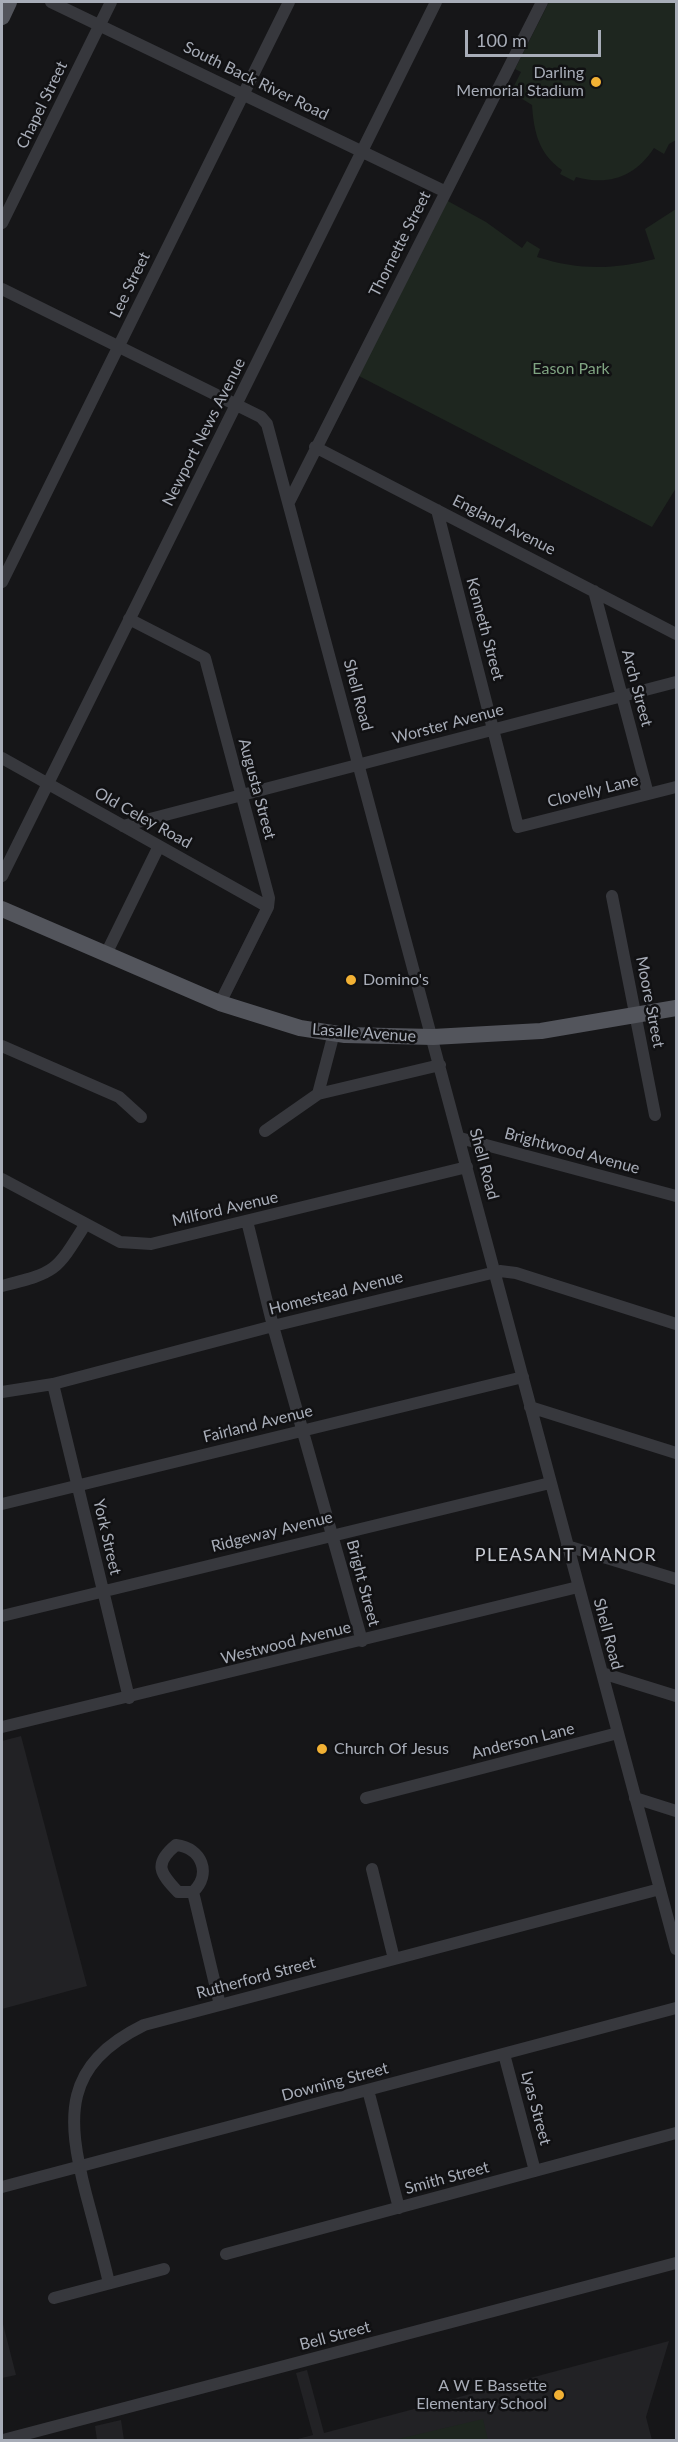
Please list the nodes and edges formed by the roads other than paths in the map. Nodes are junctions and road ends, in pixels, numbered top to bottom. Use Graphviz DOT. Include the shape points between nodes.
graph roads {
  1 [pos="9,2"];
  2 [pos="51,2"];
  3 [pos="111,2"];
  4 [pos="289,2"];
  5 [pos="436,2"];
  6 [pos="542,2"];
  7 [pos="2,17"];
  8 [pos="100,24"];
  9 [pos="243,94"];
  10 [pos="361,151"];
  11 [pos="446,192"];
  12 [pos="2,223"];
  13 [pos="2,289"];
  14 [pos="118,346"];
  15 [pos="237,405"];
  16 [pos="315,447"];
  17 [pos="289,502"];
  18 [pos="437,510"];
  19 [pos="2,582"];
  20 [pos="594,591"];
  21 [pos="129,619"];
  22 [pos="676,634"];
  23 [pos="676,682"];
  24 [pos="621,695"];
  25 [pos="494,729"];
  26 [pos="2,758"];
  27 [pos="359,764"];
  28 [pos="48,784"];
  29 [pos="676,787"];
  30 [pos="242,794"];
  31 [pos="648,794"];
  32 [pos="123,826"];
  33 [pos="518,827"];
  34 [pos="159,846"];
  35 [pos="2,876"];
  36 [pos="612,896"];
  37 [pos="268,907"];
  38 [pos="2,909"];
  39 [pos="106,954"];
  40 [pos="220,1003"];
  41 [pos="676,1008"];
  42 [pos="636,1016"];
  43 [pos="334,1033"];
  44 [pos="433,1037"];
  45 [pos="2,1046"];
  46 [pos="440,1065"];
  47 [pos="318,1094"];
  48 [pos="655,1115"];
  49 [pos="141,1117"];
  50 [pos="265,1131"];
  51 [pos="460,1138"];
  52 [pos="467,1167"];
  53 [pos="2,1179"];
  54 [pos="676,1196"];
  55 [pos="247,1221"];
  56 [pos="85,1225"];
  57 [pos="495,1272"];
  58 [pos="2,1286"];
  59 [pos="676,1324"];
  60 [pos="273,1326"];
  61 [pos="523,1377"];
  62 [pos="53,1384"];
  63 [pos="2,1392"];
  64 [pos="530,1407"];
  65 [pos="304,1430"];
  66 [pos="676,1453"];
  67 [pos="550,1483"];
  68 [pos="78,1487"];
  69 [pos="2,1504"];
  70 [pos="333,1534"];
  71 [pos="567,1546"];
  72 [pos="676,1579"];
  73 [pos="578,1587"];
  74 [pos="103,1590"];
  75 [pos="2,1616"];
  76 [pos="362,1641"];
  77 [pos="602,1673"];
  78 [pos="676,1696"];
  79 [pos="129,1698"];
  80 [pos="2,1727"];
  81 [pos="618,1733"];
  82 [pos="366,1798"];
  83 [pos="635,1798"];
  84 [pos="676,1811"];
  85 [pos="372,1869"];
  86 [pos="660,1889"];
  87 [pos="193,1892"];
  88 [pos="673,1925"];
  89 [pos="676,1949"];
  90 [pos="394,1959"];
  91 [pos="220,2005"];
  92 [pos="676,2008"];
  93 [pos="504,2054"];
  94 [pos="368,2090"];
  95 [pos="676,2133"];
  96 [pos="79,2166"];
  97 [pos="535,2171"];
  98 [pos="2,2187"];
  99 [pos="399,2208"];
  100 [pos="226,2254"];
  101 [pos="676,2263"];
  102 [pos="164,2269"];
  103 [pos="110,2283"];
  104 [pos="54,2298"];
  105 [pos="3,2440"];
  1 -- 7 [label="main road"];
  2 -- 8 [label="street, South Back River Road"];
  3 -- 8 [label="street, Chapel Street"];
  4 -- 9 [label="street, Lee Street"];
  5 -- 10 [label="street, Newport News Avenue"];
  6 -- 11 [label="street, Thornette Street"];
  8 -- 9 [label="street, South Back River Road"];
  8 -- 12 [label="street, Chapel Street"];
  9 -- 10 [label="street, South Back River Road"];
  9 -- 14 [label="street, Lee Street"];
  10 -- 11 [label="street, South Back River Road"];
  10 -- 15 [label="street, Newport News Avenue"];
  11 -- 16 [label="street, Thornette Street"];
  13 -- 14 [label="street"];
  14 -- 15 [label="street"];
  14 -- 19 [label="street, Lee Street"];
  15 -- 17 [label="street, Shell Road" via="265,420"];
  15 -- 21 [label="street, Newport News Avenue"];
  16 -- 17 [label="street, Thornette Street"];
  16 -- 18 [label="street, England Avenue"];
  17 -- 27 [label="street, Shell Road"];
  18 -- 20 [label="street, England Avenue"];
  18 -- 25 [label="street, Kenneth Street"];
  20 -- 22 [label="street, England Avenue"];
  20 -- 24 [label="street, Arch Street"];
  21 -- 28 [label="street, Newport News Avenue"];
  21 -- 30 [label="street, Augusta Street" via="205,658"];
  23 -- 24 [label="street, Worster Avenue"];
  24 -- 25 [label="street, Worster Avenue"];
  24 -- 31 [label="street, Arch Street"];
  25 -- 27 [label="street, Worster Avenue"];
  25 -- 33 [label="street, Kenneth Street"];
  26 -- 28 [label="street, Old Celey Road"];
  27 -- 30 [label="street, Worster Avenue"];
  27 -- 44 [label="street, Shell Road"];
  28 -- 32 [label="street, Old Celey Road"];
  28 -- 35 [label="street, Newport News Avenue"];
  29 -- 31 [label="street, Clovelly Lane"];
  30 -- 32 [label="street, Worster Avenue"];
  30 -- 37 [label="street, Augusta Street" via="269,897"];
  31 -- 33 [label="street, Clovelly Lane"];
  32 -- 34 [label="street, Old Celey Road"];
  34 -- 37 [label="street, Old Celey Road"];
  34 -- 39 [label="street"];
  36 -- 42 [label="street, Moore Street"];
  37 -- 40 [label="street"];
  38 -- 39 [label="main road, Lasalle Avenue"];
  39 -- 40 [label="main road, Lasalle Avenue"];
  40 -- 43 [label="main road, Lasalle Avenue" via="262,1018"];
  41 -- 42 [label="main road, Lasalle Avenue"];
  42 -- 44 [label="main road, Lasalle Avenue" via="541,1031"];
  42 -- 48 [label="street, Moore Street"];
  43 -- 44 [label="main road, Lasalle Avenue"];
  43 -- 47 [label="street"];
  44 -- 46 [label="street, Shell Road"];
  45 -- 49 [label="street" via="119,1097"];
  46 -- 47 [label="street"];
  46 -- 51 [label="street, Shell Road"];
  47 -- 50 [label="street"];
  51 -- 52 [label="street, Shell Road"];
  51 -- 54 [label="street, Brightwood Avenue"];
  52 -- 55 [label="street, Milford Avenue"];
  52 -- 57 [label="street, Shell Road"];
  53 -- 56 [label="street, Milford Avenue"];
  55 -- 56 [label="street, Milford Avenue" via="151,1244 120,1242"];
  55 -- 60 [label="street, Bright Street"];
  56 -- 58 [label="street" via="53,1270"];
  57 -- 59 [label="street, Homestead Avenue" via="516,1273"];
  57 -- 60 [label="street, Homestead Avenue"];
  57 -- 61 [label="street, Shell Road"];
  60 -- 62 [label="street, Homestead Avenue"];
  60 -- 65 [label="street, Bright Street"];
  61 -- 64 [label="street, Shell Road"];
  61 -- 65 [label="street, Fairland Avenue"];
  62 -- 63 [label="street, Homestead Avenue"];
  62 -- 68 [label="street, York Street"];
  64 -- 66 [label="street"];
  64 -- 67 [label="street, Shell Road"];
  65 -- 68 [label="street, Fairland Avenue"];
  65 -- 70 [label="street, Bright Street"];
  67 -- 70 [label="street, Ridgeway Avenue"];
  67 -- 71 [label="street, Shell Road"];
  68 -- 69 [label="street, Fairland Avenue"];
  68 -- 74 [label="street, York Street"];
  70 -- 74 [label="street, Ridgeway Avenue"];
  70 -- 76 [label="street, Bright Street"];
  71 -- 72 [label="street"];
  71 -- 73 [label="street, Shell Road"];
  73 -- 76 [label="street, Westwood Avenue"];
  73 -- 77 [label="street, Shell Road"];
  74 -- 75 [label="street, Ridgeway Avenue"];
  74 -- 79 [label="street, York Street"];
  76 -- 79 [label="street, Westwood Avenue"];
  77 -- 78 [label="street"];
  77 -- 81 [label="street, Shell Road"];
  79 -- 80 [label="street, Westwood Avenue"];
  81 -- 82 [label="street, Anderson Lane"];
  81 -- 83 [label="street, Shell Road"];
  83 -- 84 [label="street"];
  83 -- 86 [label="street, Shell Road"];
  85 -- 90 [label="street"];
  86 -- 88 [label="street, Shell Road"];
  86 -- 90 [label="street, Rutherford Street"];
  87 -- 91 [label="street"];
  88 -- 89 [label="street, Shell Road"];
  90 -- 91 [label="street, Rutherford Street"];
  91 -- 96 [label="street, Rutherford Street" via="144,2025 102,2052 83,2076 74,2103 72,2134"];
  92 -- 93 [label="street, Downing Street"];
  93 -- 94 [label="street, Downing Street"];
  93 -- 97 [label="street, Lyas Street"];
  94 -- 96 [label="street, Downing Street"];
  94 -- 99 [label="street"];
  95 -- 97 [label="street, Smith Street"];
  96 -- 98 [label="street, Downing Street"];
  96 -- 103 [label="street, Rutherford Street"];
  97 -- 99 [label="street, Smith Street"];
  99 -- 100 [label="street, Smith Street"];
  101 -- 105 [label="street, Bell Street"];
  102 -- 103 [label="street"];
  103 -- 104 [label="street"];
}
